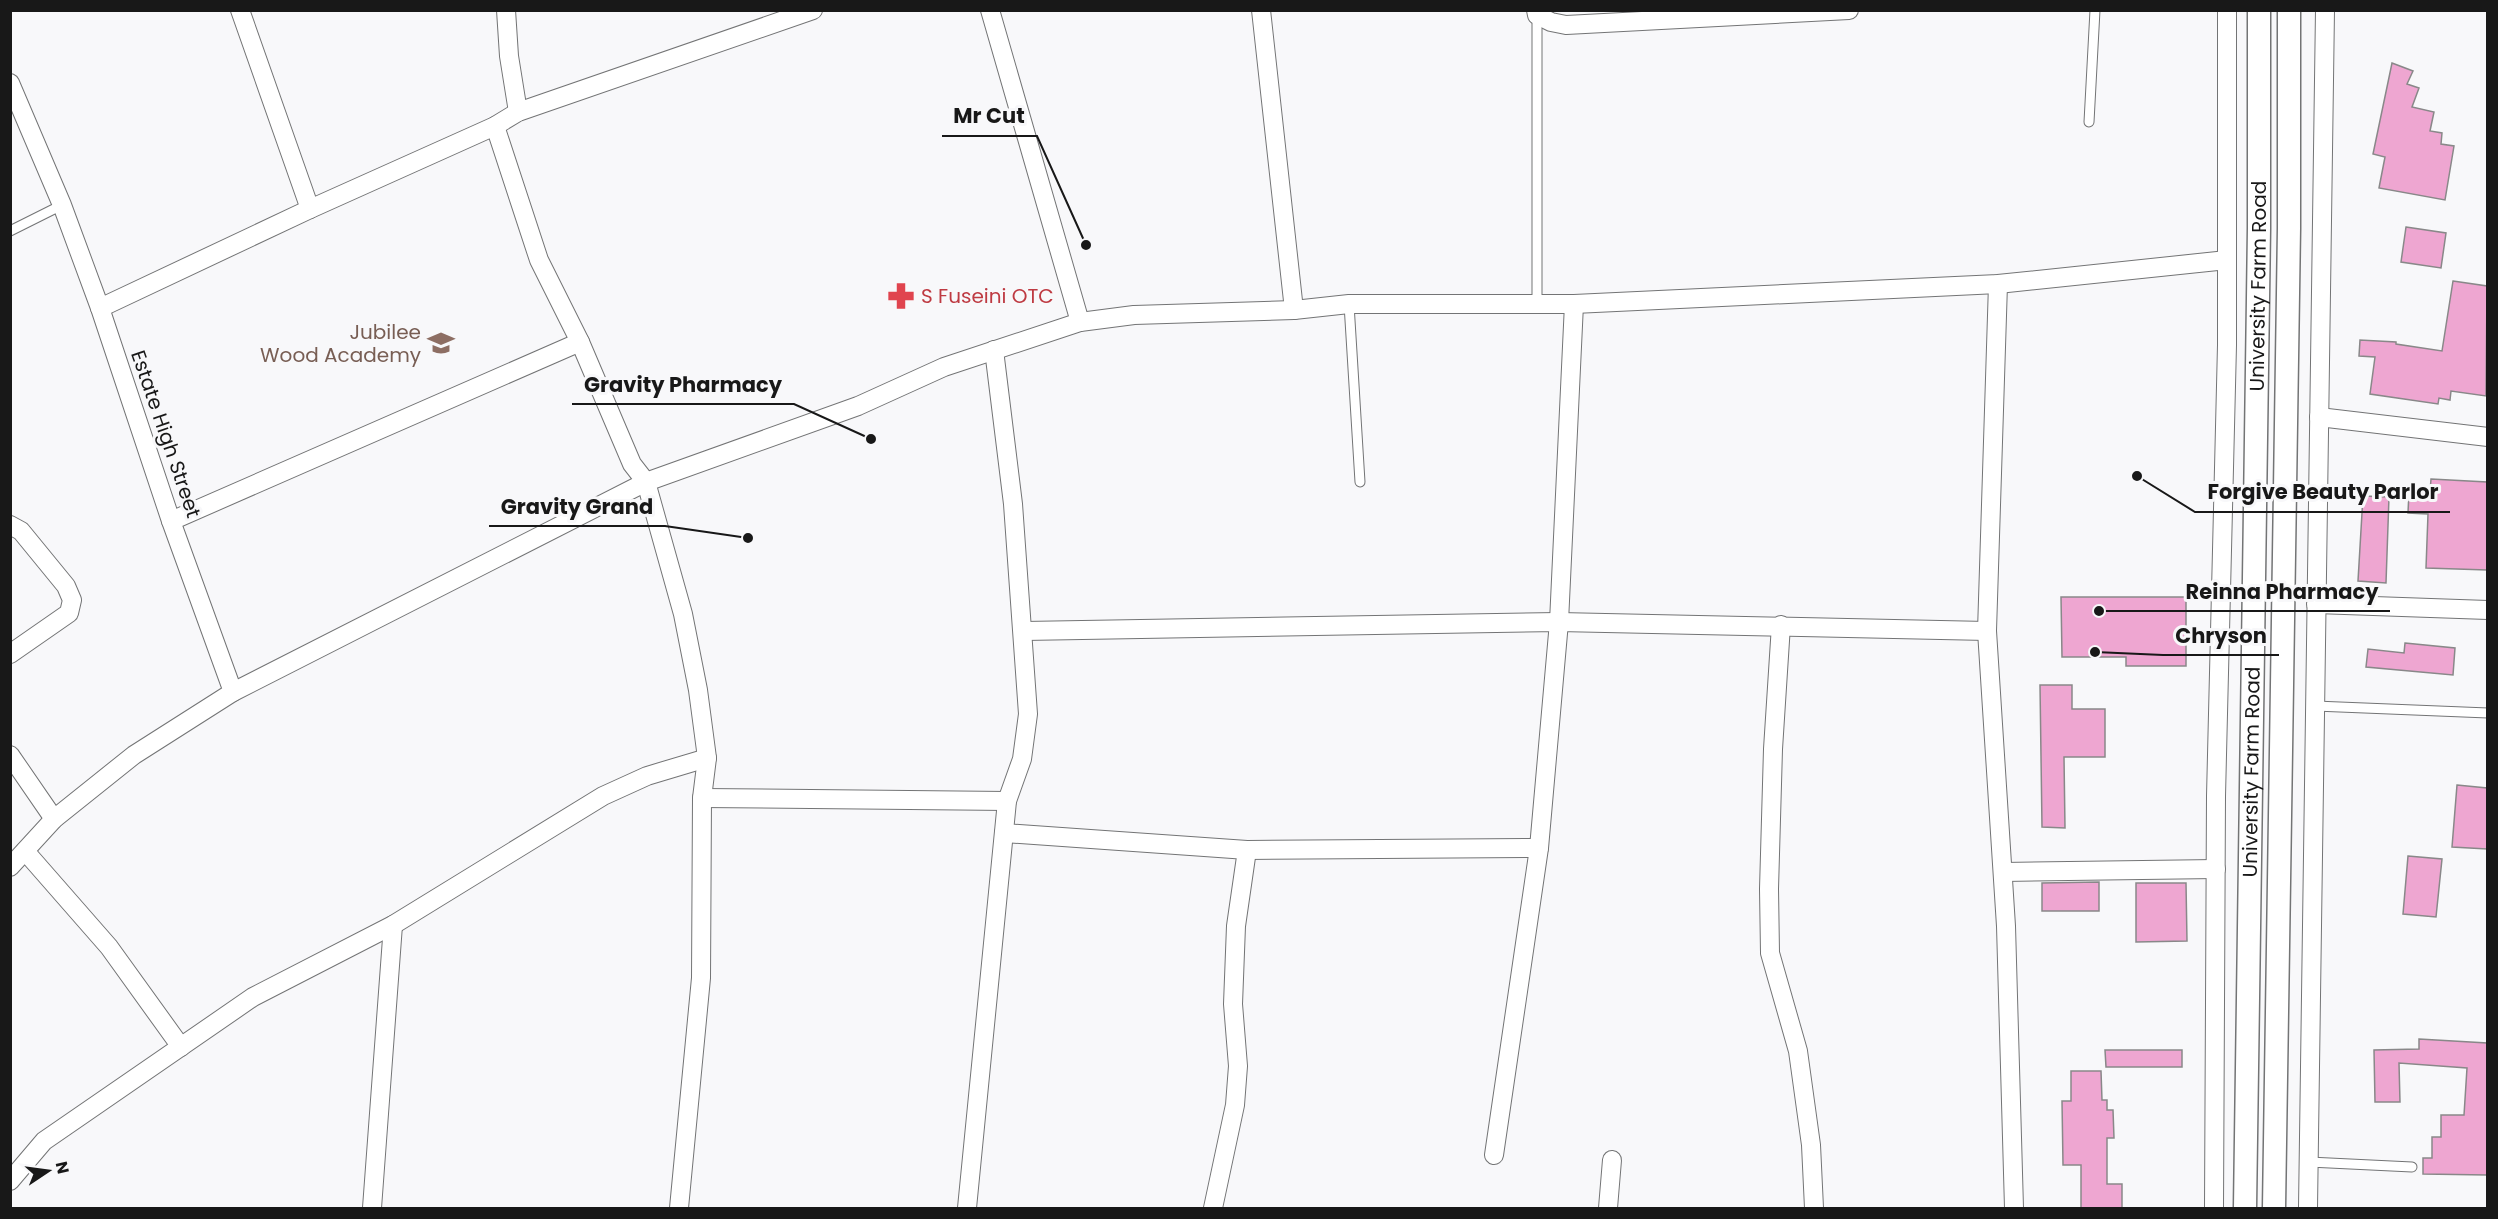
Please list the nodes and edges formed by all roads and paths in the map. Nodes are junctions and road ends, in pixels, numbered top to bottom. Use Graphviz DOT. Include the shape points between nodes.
graph roads {
  1 [pos="240,10"];
  2 [pos="506,10"];
  3 [pos="813,10"];
  4 [pos="990,10"];
  5 [pos="1261,10"];
  6 [pos="1849,10"];
  7 [pos="2095,10"];
  8 [pos="2227,10"];
  9 [pos="2259,10"];
  10 [pos="2289,10"];
  11 [pos="2325,10"];
  12 [pos="1536,13"];
  13 [pos="10,83"];
  14 [pos="518,112"];
  15 [pos="2089,122"];
  16 [pos="495,126"];
  17 [pos="62,205"];
  18 [pos="310,209"];
  19 [pos="10,231"];
  20 [pos="2227,260"];
  21 [pos="1998,284"];
  22 [pos="1349,304"];
  23 [pos="1574,304"];
  24 [pos="1537,305"];
  25 [pos="100,308"];
  26 [pos="1294,310"];
  27 [pos="1080,322"];
  28 [pos="580,342"];
  29 [pos="994,350"];
  30 [pos="2319,417"];
  31 [pos="2487,437"];
  32 [pos="646,482"];
  33 [pos="1360,482"];
  34 [pos="171,520"];
  35 [pos="10,525"];
  36 [pos="2316,604"];
  37 [pos="2487,610"];
  38 [pos="1559,622"];
  39 [pos="1781,625"];
  40 [pos="1024,631"];
  41 [pos="1987,631"];
  42 [pos="10,654"];
  43 [pos="233,692"];
  44 [pos="2315,706"];
  45 [pos="2487,713"];
  46 [pos="10,754"];
  47 [pos="707,758"];
  48 [pos="702,798"];
  49 [pos="1006,801"];
  50 [pos="54,819"];
  51 [pos="1004,833"];
  52 [pos="1539,848"];
  53 [pos="1247,850"];
  54 [pos="25,851"];
  55 [pos="10,867"];
  56 [pos="2216,869"];
  57 [pos="2003,872"];
  58 [pos="393,925"];
  59 [pos="181,1047"];
  60 [pos="1494,1155"];
  61 [pos="1612,1160"];
  62 [pos="2309,1162"];
  63 [pos="2412,1167"];
  64 [pos="10,1181"];
  65 [pos="372,1209"];
  66 [pos="679,1209"];
  67 [pos="968,1209"];
  68 [pos="1213,1209"];
  69 [pos="1608,1209"];
  70 [pos="1814,1209"];
  71 [pos="2014,1209"];
  72 [pos="2214,1209"];
  73 [pos="2245,1209"];
  74 [pos="2274,1209"];
  75 [pos="2308,1209"];
  1 -- 18 [label="street"];
  2 -- 14 [label="street"];
  3 -- 14 [label="street"];
  4 -- 27 [label="street"];
  5 -- 26 [label="street"];
  6 -- 12 [label="street" via="1566,26"];
  7 -- 15 [label="lane"];
  8 -- 20 [label="street"];
  9 -- 73 [label="street, University Farm Road"];
  10 -- 74 [label="street, University Farm Road"];
  11 -- 30 [label="street"];
  12 -- 24 [label="lane"];
  13 -- 17 [label="street, Estate High Street"];
  14 -- 16 [label="street"];
  16 -- 18 [label="street"];
  16 -- 28 [label="street" via="539,260"];
  17 -- 19 [label="lane"];
  17 -- 25 [label="street, Estate High Street"];
  18 -- 25 [label="street"];
  20 -- 21 [label="street"];
  20 -- 56 [label="street"];
  21 -- 23 [label="street"];
  21 -- 41 [label="street"];
  22 -- 24 [label="street"];
  22 -- 26 [label="street"];
  22 -- 33 [label="lane"];
  23 -- 24 [label="street"];
  23 -- 38 [label="street"];
  25 -- 34 [label="street, Estate High Street"];
  26 -- 27 [label="street" via="1134,315"];
  27 -- 29 [label="street"];
  28 -- 32 [label="street" via="632,464"];
  28 -- 34 [label="street"];
  29 -- 32 [label="street" via="858,406"];
  29 -- 40 [label="street"];
  30 -- 31 [label="street"];
  30 -- 36 [label="street"];
  32 -- 43 [label="street"];
  32 -- 47 [label="street" via="683,614"];
  34 -- 43 [label="street, Estate High Street"];
  35 -- 42 [label="street" via="21,531 66,586 72,600 69,613"];
  36 -- 37 [label="street"];
  36 -- 44 [label="street"];
  38 -- 39 [label="street"];
  38 -- 40 [label="street"];
  38 -- 52 [label="street"];
  39 -- 41 [label="street"];
  39 -- 70 [label="street" via="1773,749 1770,953 1798,1051 1811,1145"];
  40 -- 49 [label="street" via="1028,714 1022,759"];
  41 -- 57 [label="street"];
  43 -- 50 [label="street" via="134,755"];
  44 -- 45 [label="lane"];
  44 -- 62 [label="street"];
  46 -- 50 [label="street"];
  47 -- 48 [label="street"];
  47 -- 58 [label="street" via="647,776 603,796"];
  48 -- 49 [label="street"];
  48 -- 66 [label="street" via="701,978"];
  49 -- 51 [label="street"];
  50 -- 54 [label="street"];
  51 -- 53 [label="street"];
  51 -- 67 [label="street"];
  52 -- 53 [label="street"];
  52 -- 60 [label="street"];
  53 -- 68 [label="street" via="1236,926 1235,1105"];
  54 -- 55 [label="street"];
  54 -- 59 [label="street" via="109,947"];
  56 -- 57 [label="street"];
  56 -- 72 [label="street"];
  57 -- 71 [label="street"];
  58 -- 59 [label="street" via="253,996"];
  58 -- 65 [label="street"];
  59 -- 64 [label="street" via="44,1141"];
  61 -- 69 [label="street"];
  62 -- 63 [label="lane"];
  62 -- 75 [label="street"];
}
